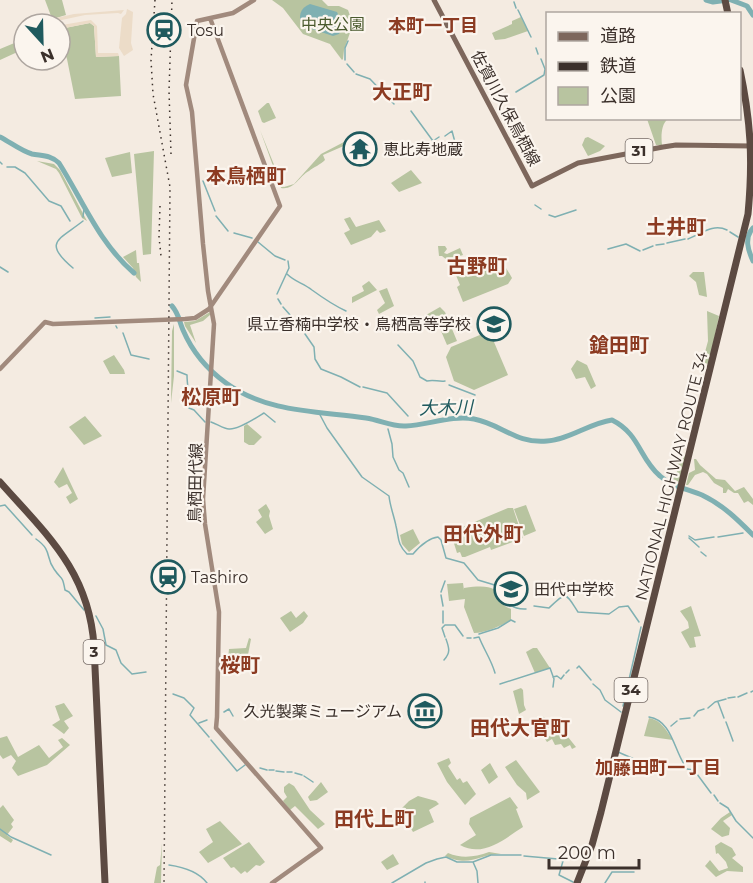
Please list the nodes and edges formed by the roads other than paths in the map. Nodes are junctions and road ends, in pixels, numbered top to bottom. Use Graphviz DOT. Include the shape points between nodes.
graph roads {
  1 [pos="254,0"];
  2 [pos="434,0"];
  3 [pos="210,18"];
  4 [pos="741,75"];
  5 [pos="752,146"];
  6 [pos="0,369"];
  7 [pos="0,482"];
  8 [pos="106,883"];
  9 [pos="272,883"];
  10 [pos="577,883"];
  1 -- 3 [label="main road" via="233,13"];
  2 -- 5 [label="main road, 佐賀川久保鳥栖線 / 31" via="532,186 578,163 663,147"];
  3 -- 6 [label="main road" via="280,206 203,315 175,320 45,322"];
  3 -- 9 [label="main road, 鳥栖田代線" via="197,21 186,85 214,324 203,499 219,612 216,728 321,848"];
  4 -- 5 [label="highway, NATIONAL HIGHWAY ROUTE 34 / 34"];
  5 -- 10 [label="highway, NATIONAL HIGHWAY ROUTE 34 / 34" via="742,247 599,819"];
  7 -- 8 [label="highway, 3" via="68,562 81,585 90,614"];
}
